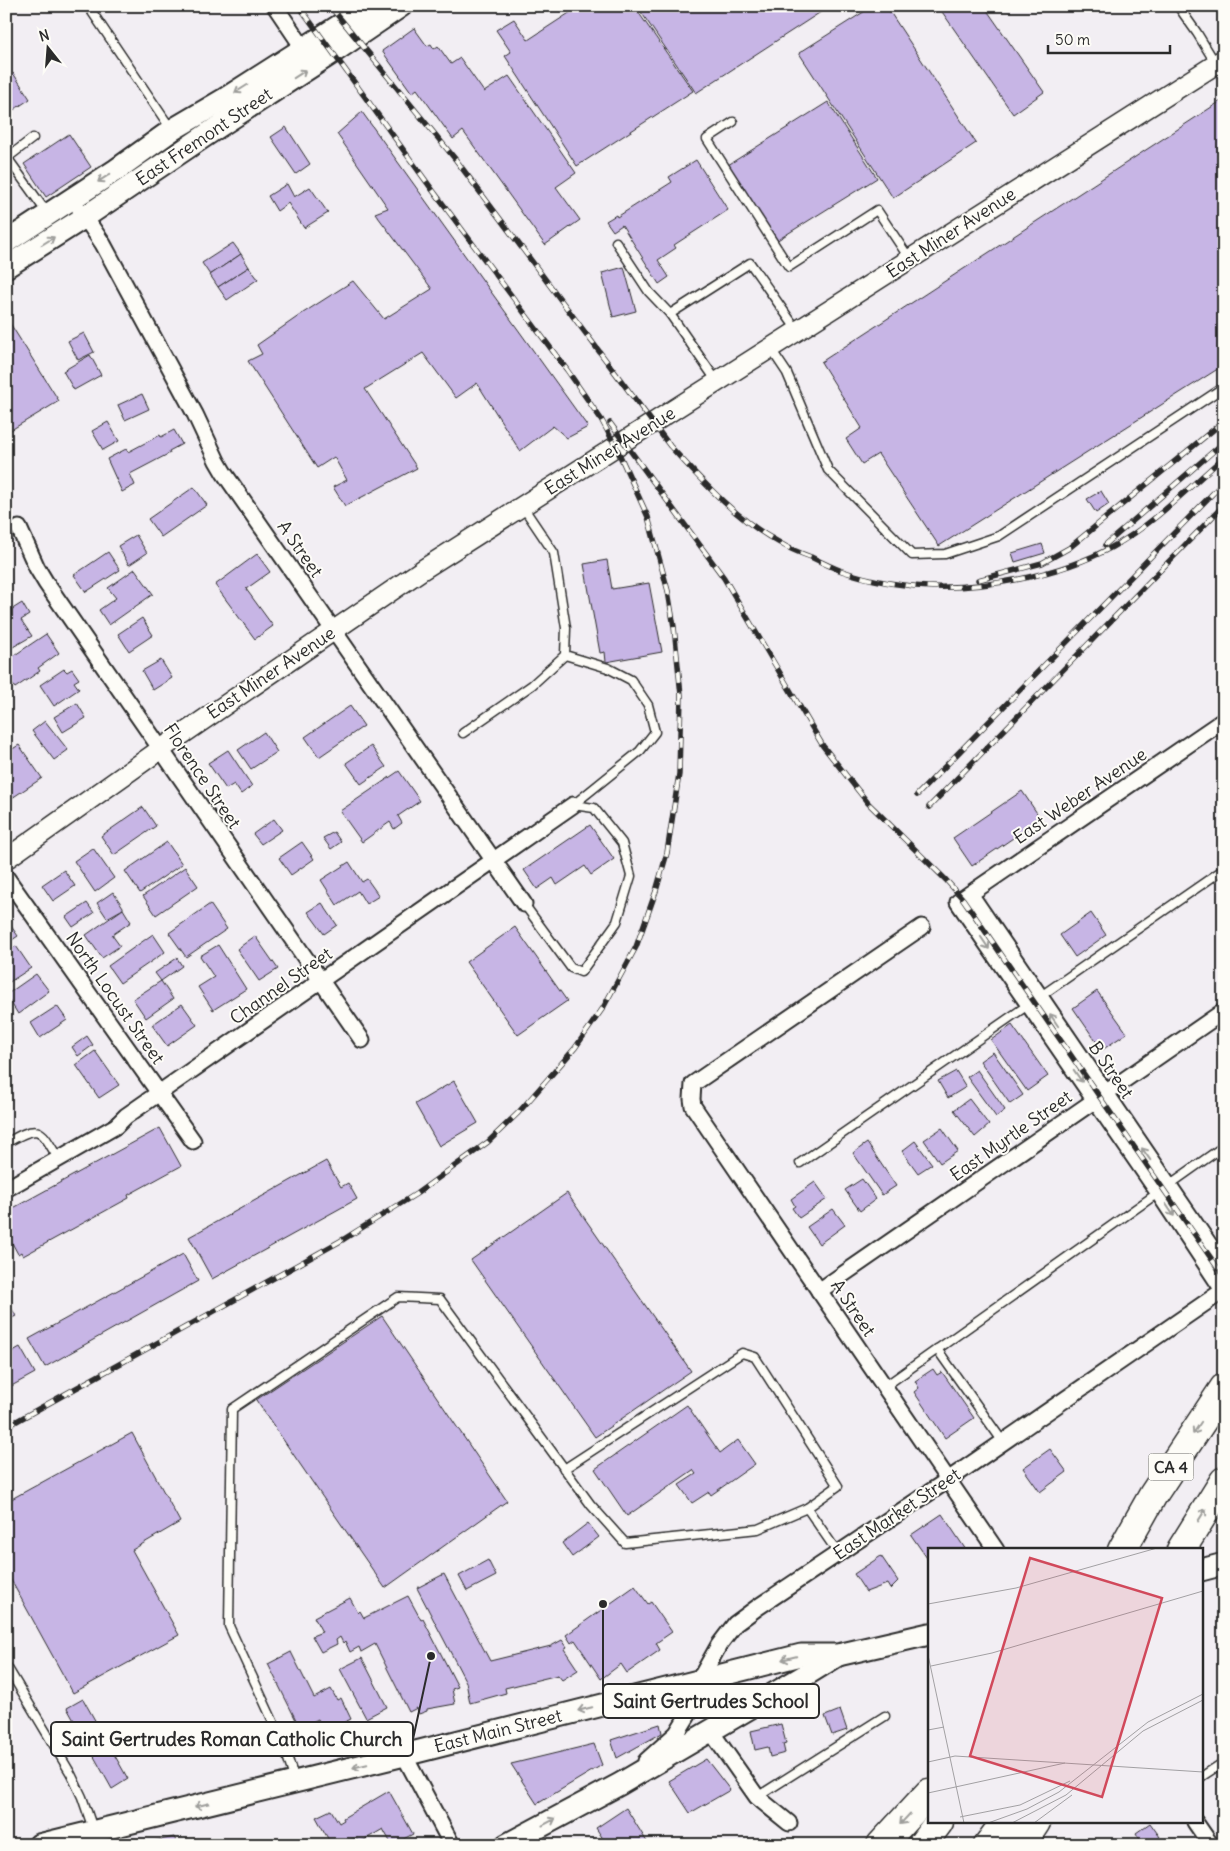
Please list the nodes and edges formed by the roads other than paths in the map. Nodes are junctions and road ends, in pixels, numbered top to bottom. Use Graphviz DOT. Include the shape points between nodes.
graph roads {
  1 [pos="88,6"];
  2 [pos="275,6"];
  3 [pos="370,6"];
  4 [pos="401,6"];
  5 [pos="1178,6"];
  6 [pos="304,49"];
  7 [pos="1220,62"];
  8 [pos="734,122"];
  9 [pos="172,130"];
  10 [pos="34,138"];
  11 [pos="7,157"];
  12 [pos="72,199"];
  13 [pos="48,214"];
  14 [pos="85,217"];
  15 [pos="6,242"];
  16 [pos="616,242"];
  17 [pos="911,260"];
  18 [pos="6,267"];
  19 [pos="670,314"];
  20 [pos="798,332"];
  21 [pos="771,349"];
  22 [pos="718,383"];
  23 [pos="1224,387"];
  24 [pos="523,507"];
  25 [pos="19,528"];
  26 [pos="334,631"];
  27 [pos="565,655"];
  28 [pos="1224,720"];
  29 [pos="463,733"];
  30 [pos="161,749"];
  31 [pos="572,806"];
  32 [pos="6,859"];
  33 [pos="493,861"];
  34 [pos="1224,869"];
  35 [pos="6,877"];
  36 [pos="964,898"];
  37 [pos="524,904"];
  38 [pos="922,927"];
  39 [pos="321,980"];
  40 [pos="1033,1001"];
  41 [pos="1224,1011"];
  42 [pos="362,1040"];
  43 [pos="159,1093"];
  44 [pos="1100,1097"];
  45 [pos="193,1141"];
  46 [pos="6,1143"];
  47 [pos="1224,1146"];
  48 [pos="59,1160"];
  49 [pos="800,1163"];
  50 [pos="1163,1189"];
  51 [pos="6,1190"];
  52 [pos="1224,1266"];
  53 [pos="1224,1290"];
  54 [pos="819,1291"];
  55 [pos="936,1349"];
  56 [pos="884,1387"];
  57 [pos="1224,1388"];
  58 [pos="1003,1442"];
  59 [pos="564,1469"];
  60 [pos="948,1480"];
  61 [pos="1224,1481"];
  62 [pos="807,1508"];
  63 [pos="995,1548"];
  64 [pos="1123,1548"];
  65 [pos="1182,1548"];
  66 [pos="838,1553"];
  67 [pos="1224,1564"];
  68 [pos="1202,1570"];
  69 [pos="928,1634"];
  70 [pos="838,1655"];
  71 [pos="6,1665"];
  72 [pos="700,1679"];
  73 [pos="885,1716"];
  74 [pos="710,1730"];
  75 [pos="404,1756"];
  76 [pos="1224,1762"];
  77 [pos="1202,1776"];
  78 [pos="295,1782"];
  79 [pos="620,1784"];
  80 [pos="928,1794"];
  81 [pos="757,1797"];
  82 [pos="790,1823"];
  83 [pos="938,1824"];
  84 [pos="1003,1824"];
  85 [pos="1035,1824"];
  86 [pos="1197,1824"];
  87 [pos="94,1831"];
  88 [pos="39,1845"];
  89 [pos="452,1845"];
  90 [pos="506,1845"];
  91 [pos="881,1845"];
  92 [pos="922,1845"];
  93 [pos="988,1845"];
  94 [pos="1021,1845"];
  95 [pos="1211,1845"];
  1 -- 9 [label="lane"];
  2 -- 6 [label="street"];
  3 -- 6 [label="main road, East Fremont Street"];
  14 -- 4 [label="main road, East Fremont Street, one-way"];
  5 -- 7 [label="lane"];
  6 -- 9 [label="main road, East Fremont Street, one-way"];
  7 -- 17 [label="street, East Miner Avenue"];
  8 -- 17 [label="lane" via="707,139 789,267 877,210"];
  9 -- 12 [label="main road, East Fremont Street, one-way"];
  10 -- 11 [label="lane"];
  11 -- 13 [label="lane"];
  12 -- 13 [label="main road, East Fremont Street"];
  12 -- 14 [label="street, A Street"];
  13 -- 15 [label="main road, East Fremont Street"];
  18 -- 14 [label="main road, East Fremont Street, one-way"];
  14 -- 26 [label="street, A Street" via="103,244 195,414 217,461"];
  16 -- 19 [label="lane" via="649,292"];
  17 -- 20 [label="street, East Miner Avenue"];
  19 -- 20 [label="lane" via="750,263"];
  19 -- 22 [label="lane"];
  20 -- 21 [label="street, East Miner Avenue"];
  21 -- 22 [label="street, East Miner Avenue"];
  21 -- 23 [label="lane" via="787,373 828,470 912,556 945,554 999,536"];
  22 -- 24 [label="street, East Miner Avenue"];
  24 -- 26 [label="street, East Miner Avenue" via="422,570"];
  24 -- 27 [label="lane" via="554,553 566,628"];
  25 -- 30 [label="street, Florence Street" via="46,583"];
  26 -- 30 [label="street, East Miner Avenue"];
  26 -- 33 [label="street, A Street"];
  27 -- 29 [label="lane" via="532,685"];
  27 -- 31 [label="lane" via="608,668 631,680 648,705 655,732 640,751"];
  28 -- 36 [label="street, East Weber Avenue"];
  30 -- 32 [label="street, East Miner Avenue"];
  30 -- 39 [label="street, Florence Street"];
  31 -- 33 [label="street, Channel Street"];
  31 -- 37 [label="lane" via="594,808 622,843 631,876 617,922 581,972 571,968"];
  33 -- 37 [label="street, A Street"];
  33 -- 39 [label="street, Channel Street"];
  34 -- 40 [label="lane"];
  35 -- 43 [label="street, North Locust Street"];
  36 -- 40 [label="street, B Street"];
  38 -- 54 [label="street, A Street" via="693,1084 693,1106"];
  39 -- 42 [label="street, Florence Street"];
  39 -- 43 [label="street, Channel Street"];
  40 -- 44 [label="street, B Street"];
  40 -- 49 [label="lane"];
  41 -- 44 [label="street, East Myrtle Street"];
  43 -- 45 [label="street, North Locust Street"];
  43 -- 48 [label="street, Channel Street" via="116,1126"];
  44 -- 50 [label="street, B Street"];
  44 -- 54 [label="street, East Myrtle Street"];
  46 -- 48 [label="lane" via="26,1132 38,1131"];
  47 -- 50 [label="lane"];
  48 -- 51 [label="street, Channel Street"];
  50 -- 52 [label="street, B Street"];
  50 -- 53 [label="street, one-way"];
  50 -- 55 [label="lane"];
  53 -- 58 [label="street, East Market Street"];
  54 -- 56 [label="street, A Street"];
  55 -- 56 [label="lane"];
  55 -- 58 [label="lane"];
  56 -- 60 [label="street, A Street"];
  57 -- 64 [label="highway, CA 4, one-way" via="1153,1494"];
  58 -- 60 [label="street, East Market Street"];
  59 -- 62 [label="lane" via="625,1543 758,1529"];
  59 -- 62 [label="lane" via="742,1353 755,1357 838,1486"];
  59 -- 78 [label="lane" via="440,1299 398,1297 232,1409 229,1626 283,1743"];
  60 -- 63 [label="street, A Street"];
  60 -- 66 [label="street, East Market Street"];
  65 -- 61 [label="highway, CA 4, one-way"];
  62 -- 66 [label="lane"];
  66 -- 72 [label="street, East Market Street" via="735,1624"];
  67 -- 68 [label="main road"];
  69 -- 70 [label="main road, East Main Street"];
  70 -- 72 [label="main road, East Main Street, one-way" via="801,1655"];
  70 -- 74 [label="main road, East Market Street"];
  71 -- 87 [label="lane" via="71,1774"];
  72 -- 75 [label="main road, East Main Street, one-way"];
  72 -- 79 [label="street, East Market Street" via="688,1715 677,1733"];
  73 -- 81 [label="lane"];
  74 -- 79 [label="main road, East Market Street"];
  74 -- 81 [label="street"];
  75 -- 78 [label="main road, East Main Street, one-way"];
  75 -- 89 [label="street"];
  76 -- 77 [label="lane"];
  78 -- 87 [label="main road, East Main Street, one-way"];
  90 -- 79 [label="main road, East Market Street, one-way"];
  80 -- 91 [label="highway, one-way"];
  81 -- 82 [label="street"];
  83 -- 92 [label="highway"];
  84 -- 93 [label="highway"];
  85 -- 94 [label="highway"];
  86 -- 95 [label="street"];
  87 -- 88 [label="main road, East Main Street"];
}
